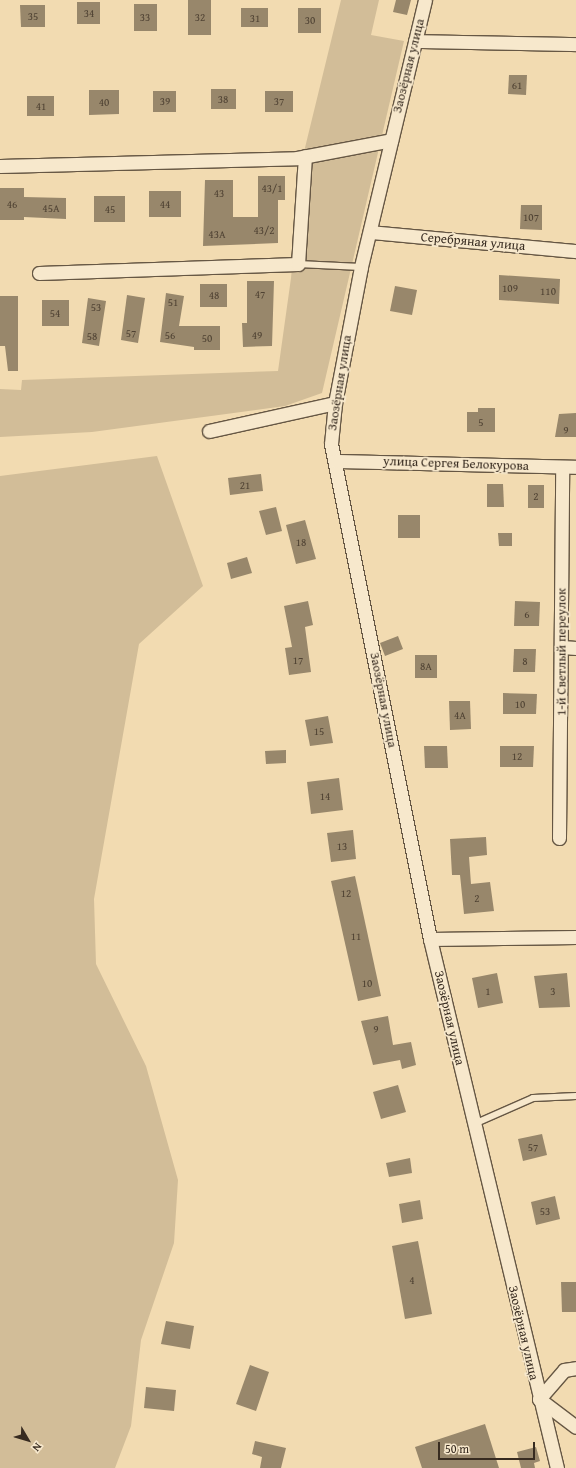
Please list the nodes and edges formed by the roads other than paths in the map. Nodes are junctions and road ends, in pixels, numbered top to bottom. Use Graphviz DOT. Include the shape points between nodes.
graph roads {
  1 [pos="426,0"];
  2 [pos="415,41"];
  3 [pos="576,44"];
  4 [pos="391,140"];
  5 [pos="305,156"];
  6 [pos="0,166"];
  7 [pos="370,232"];
  8 [pos="576,251"];
  9 [pos="298,264"];
  10 [pos="361,267"];
  11 [pos="39,273"];
  12 [pos="335,403"];
  13 [pos="209,431"];
  14 [pos="335,461"];
  15 [pos="562,467"];
  16 [pos="576,467"];
  17 [pos="562,647"];
  18 [pos="576,648"];
  19 [pos="559,838"];
  20 [pos="576,937"];
  21 [pos="430,938"];
  22 [pos="576,1096"];
  23 [pos="474,1124"];
  24 [pos="576,1368"];
  25 [pos="539,1399"];
  26 [pos="576,1427"];
  27 [pos="557,1468"];
  1 -- 2 [label="street, Заозёрная улица"];
  2 -- 3 [label="street"];
  2 -- 4 [label="street, Заозёрная улица"];
  4 -- 5 [label="street"];
  4 -- 7 [label="street, Заозёрная улица"];
  5 -- 6 [label="street"];
  5 -- 9 [label="street"];
  7 -- 8 [label="street, Серебряная улица"];
  7 -- 10 [label="street, Заозёрная улица"];
  9 -- 10 [label="lane"];
  9 -- 11 [label="street"];
  10 -- 12 [label="street, Заозёрная улица"];
  12 -- 13 [label="street"];
  12 -- 14 [label="street, Заозёрная улица" via="330,444"];
  14 -- 15 [label="street, улица Сергея Белокурова"];
  14 -- 21 [label="street, Заозёрная улица"];
  15 -- 16 [label="street, улица Сергея Белокурова"];
  15 -- 17 [label="street, 1-й Светлый переулок"];
  17 -- 18 [label="street"];
  17 -- 19 [label="street, 1-й Светлый переулок"];
  20 -- 21 [label="street"];
  21 -- 23 [label="street, Заозёрная улица"];
  22 -- 23 [label="lane" via="532,1098"];
  23 -- 25 [label="street, Заозёрная улица"];
  24 -- 25 [label="street" via="564,1370"];
  25 -- 26 [label="street"];
  25 -- 27 [label="street, Заозёрная улица"];
}
